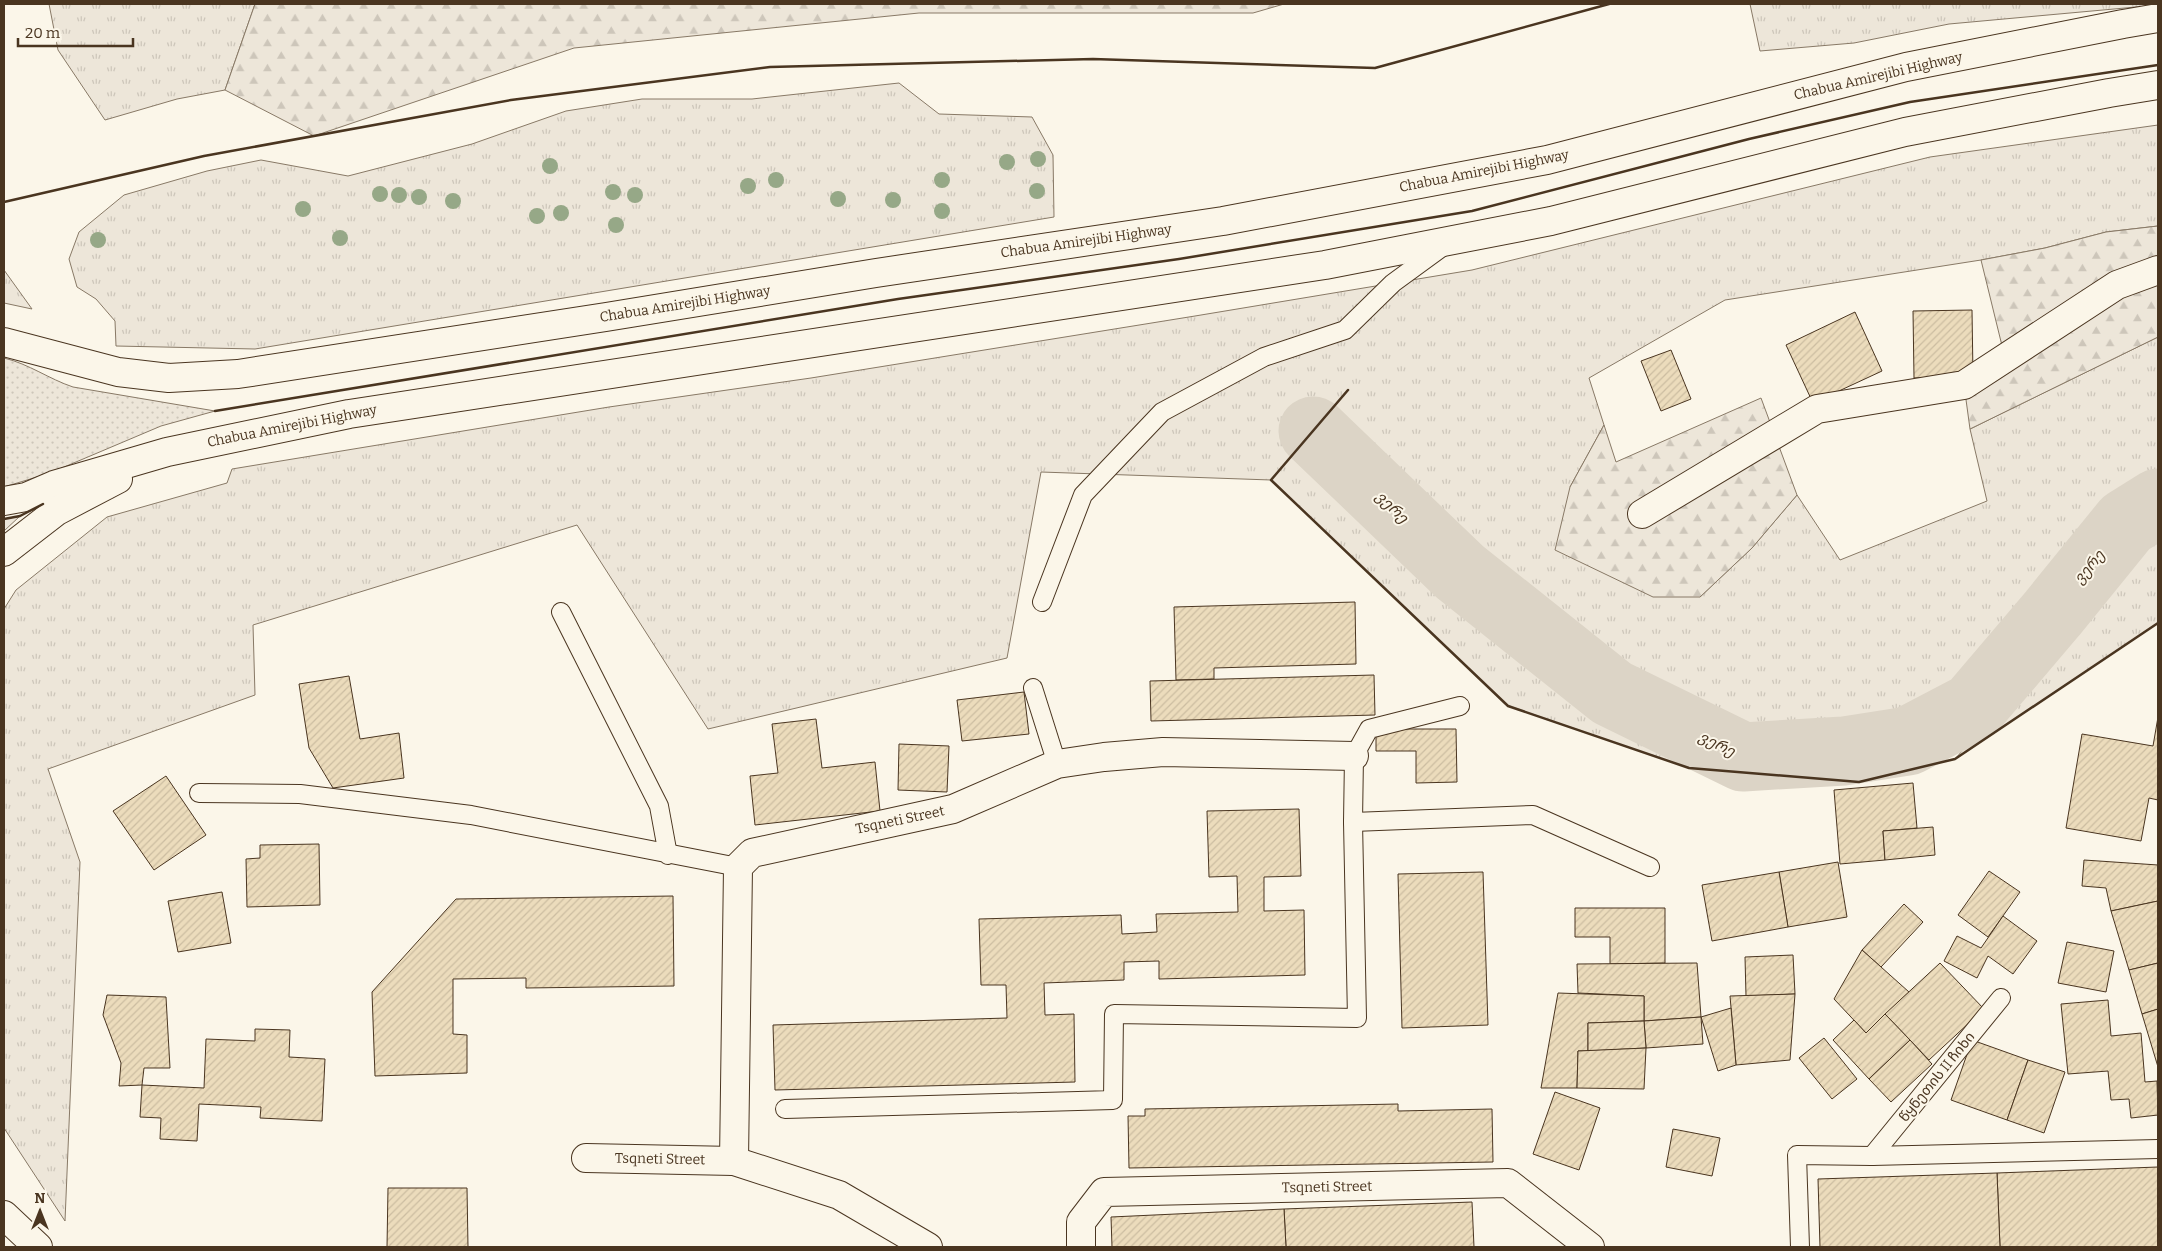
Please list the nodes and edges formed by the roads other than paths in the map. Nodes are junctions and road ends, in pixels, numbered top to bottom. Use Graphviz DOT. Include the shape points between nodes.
graph roads {
  1 [pos="2158,18"];
  2 [pos="2158,85"];
  3 [pos="1449,242"];
  4 [pos="2158,270"];
  5 [pos="4,342"];
  6 [pos="167,452"];
  7 [pos="4,501"];
  8 [pos="1642,514"];
  9 [pos="4,552"];
  10 [pos="1042,602"];
  11 [pos="561,612"];
  12 [pos="1032,688"];
  13 [pos="1460,706"];
  14 [pos="1354,756"];
  15 [pos="1057,764"];
  16 [pos="199,793"];
  17 [pos="1353,822"];
  18 [pos="668,855"];
  19 [pos="738,867"];
  20 [pos="1650,867"];
  21 [pos="2001,998"];
  22 [pos="785,1109"];
  23 [pos="2158,1149"];
  24 [pos="1872,1156"];
  25 [pos="586,1158"];
  26 [pos="734,1161"];
  27 [pos="4,1215"];
  28 [pos="38,1247"];
  29 [pos="928,1247"];
  30 [pos="1081,1247"];
  31 [pos="1590,1247"];
  32 [pos="1800,1247"];
  1 -- 5 [label="main road, Chabua Amirejibi Highway" via="1906,67 1547,160 1223,221 876,272 238,374 169,378 118,372"];
  2 -- 3 [label="main road, Chabua Amirejibi Highway" via="1905,132 1551,221"];
  3 -- 6 [label="main road, Chabua Amirejibi Highway" via="1325,265 349,414"];
  3 -- 10 [label="lane" via="1393,283 1345,330 1264,357 1162,412 1083,495"];
  4 -- 8 [label="main road" via="2117,285 1964,385 1816,410"];
  6 -- 7 [label="main road" via="54,485 26,497"];
  6 -- 9 [label="main road" via="57,511"];
  11 -- 18 [label="lane" via="659,806"];
  12 -- 15 [label="lane"];
  13 -- 14 [label="lane" via="1370,729"];
  14 -- 15 [label="main road, Tsqneti Street" via="1163,752"];
  14 -- 17 [label="lane"];
  15 -- 19 [label="main road, Tsqneti Street" via="953,809 752,853"];
  16 -- 18 [label="lane" via="300,794 471,815"];
  17 -- 20 [label="lane" via="1533,815"];
  17 -- 22 [label="lane" via="1357,1018 1114,1014 1113,1100"];
  18 -- 19 [label="lane"];
  19 -- 26 [label="main road"];
  21 -- 24 [label="lane, წყნეთის II ჩიხი"];
  23 -- 24 [label="lane"];
  24 -- 32 [label="lane" via="1797,1155"];
  25 -- 26 [label="main road, Tsqneti Street"];
  26 -- 29 [label="main road, Tsqneti Street" via="839,1195"];
  27 -- 28 [label="main road"];
  30 -- 31 [label="main road, Tsqneti Street" via="1081,1222 1104,1192 1508,1183"];
}
